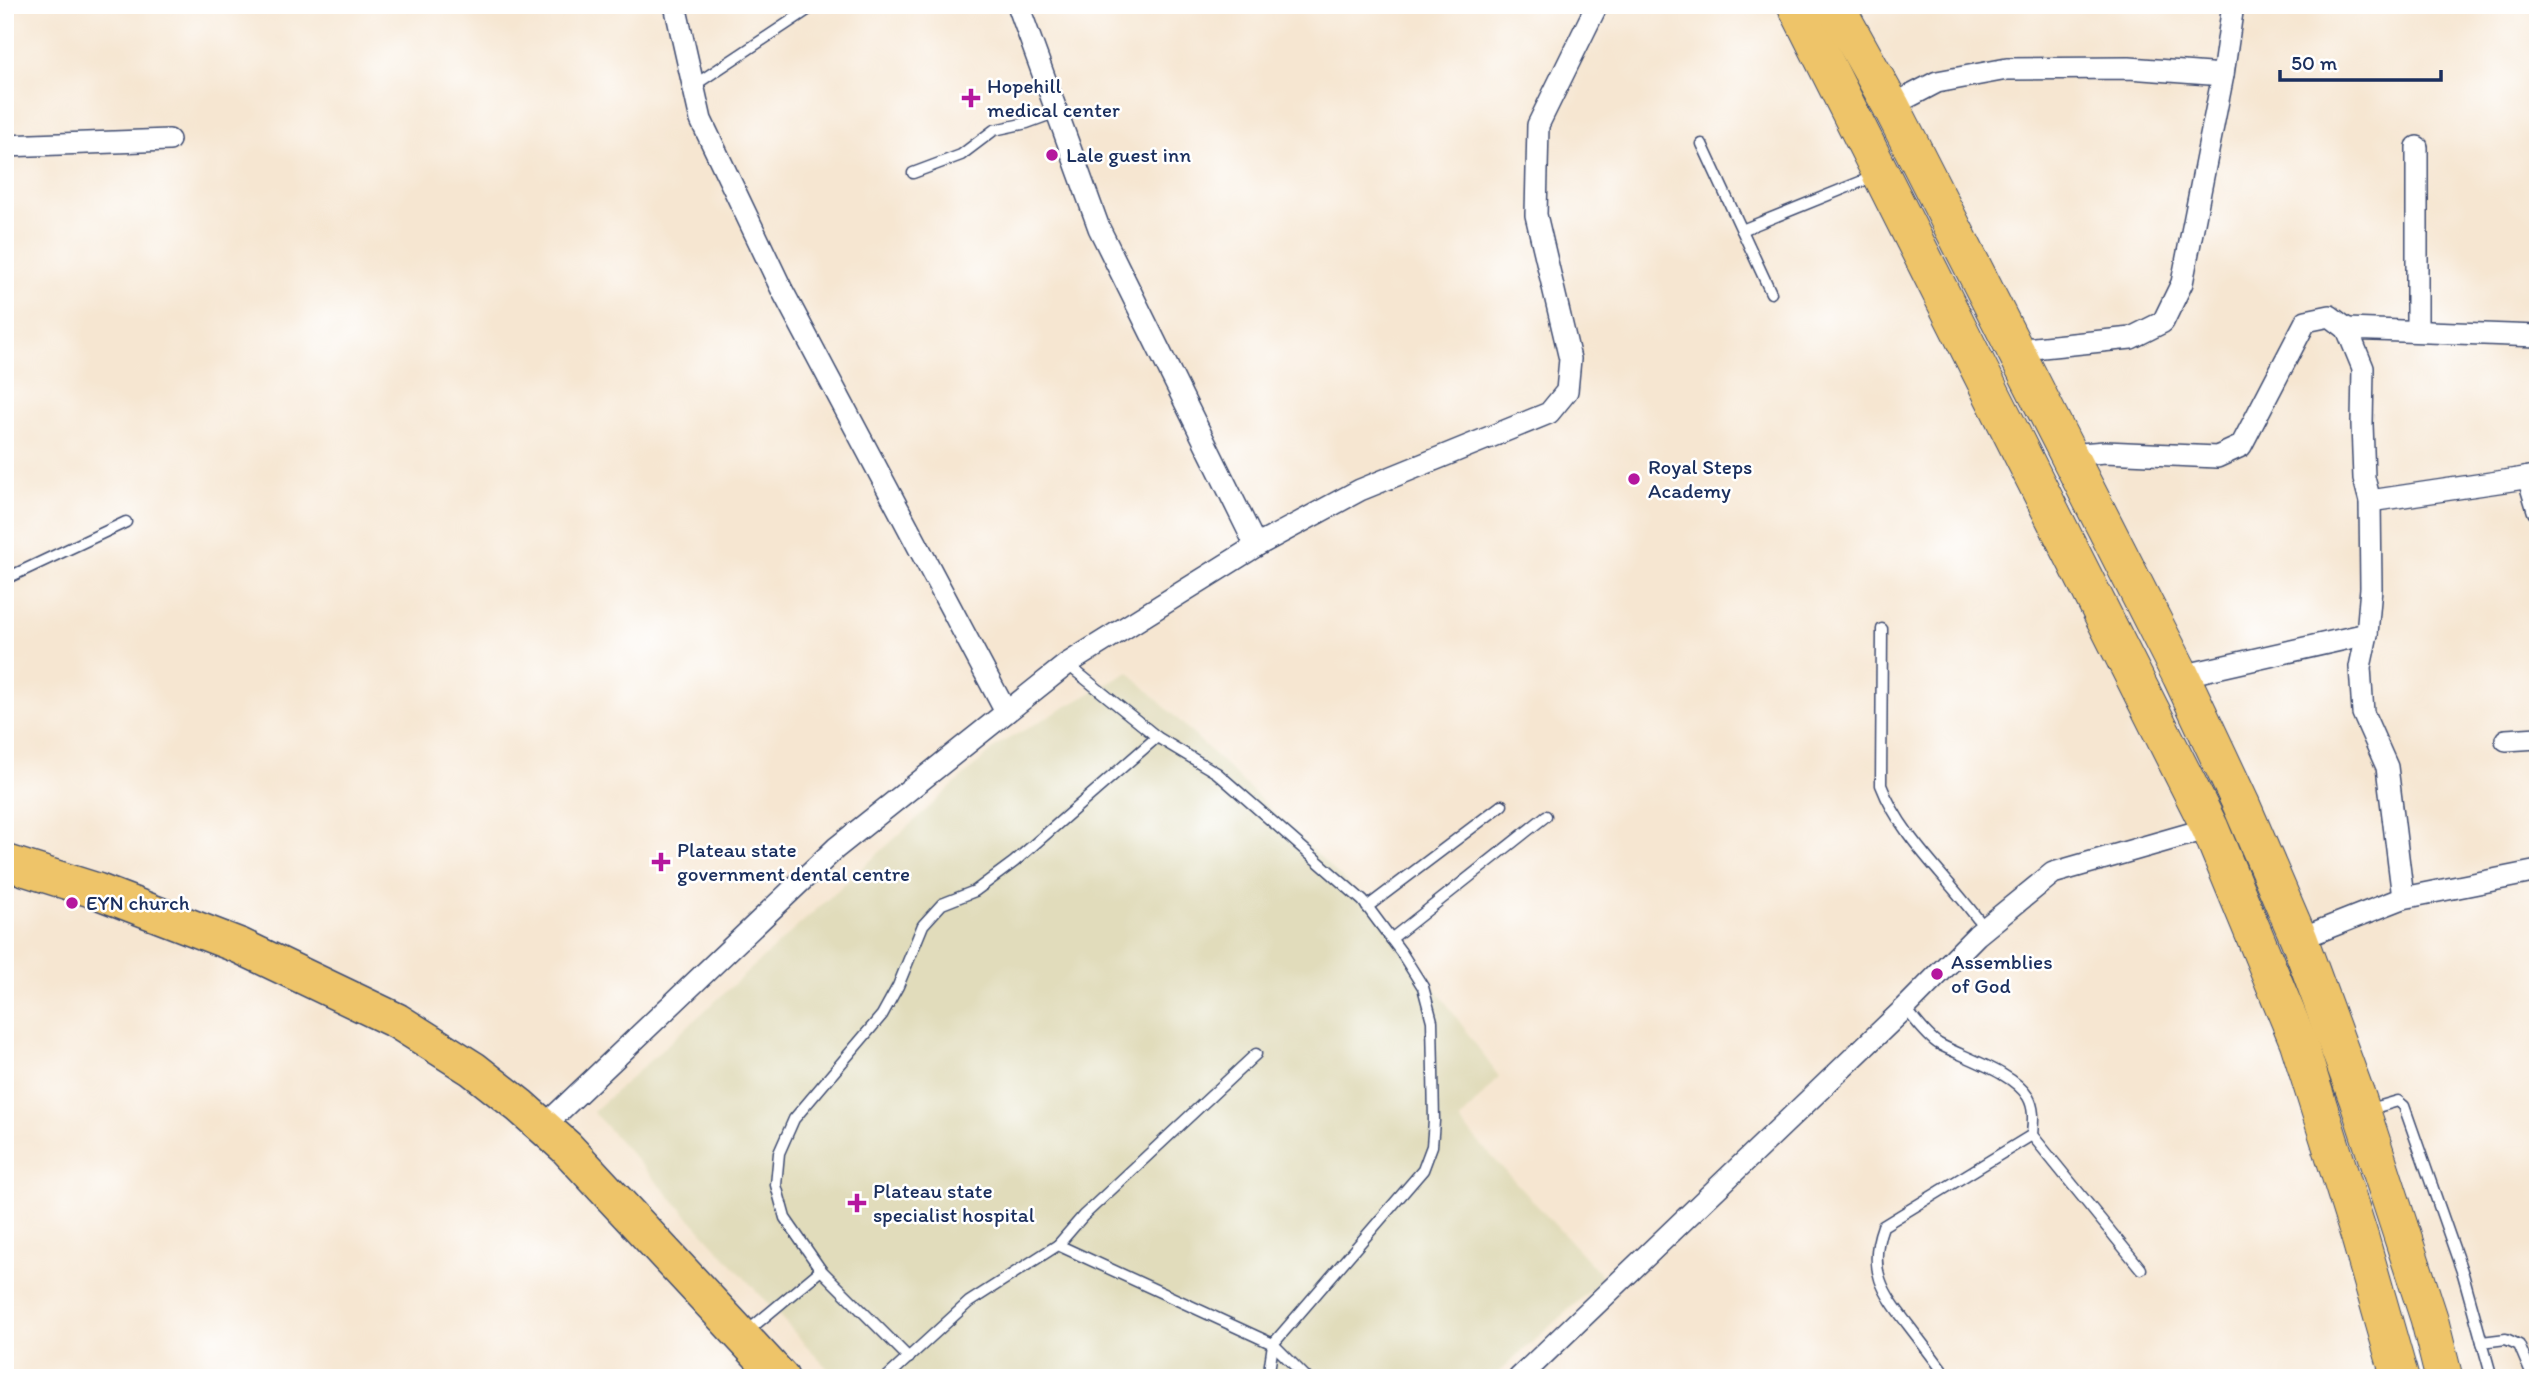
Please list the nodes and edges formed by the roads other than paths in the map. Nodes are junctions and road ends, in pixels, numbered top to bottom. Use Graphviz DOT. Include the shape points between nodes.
graph roads {
  1 [pos="675,5"];
  2 [pos="815,5"];
  3 [pos="1018,5"];
  4 [pos="1597,5"];
  5 [pos="1796,5"];
  6 [pos="1835,5"];
  7 [pos="2233,5"];
  8 [pos="2223,75"];
  9 [pos="693,86"];
  10 [pos="1891,106"];
  11 [pos="1057,113"];
  12 [pos="169,140"];
  13 [pos="1702,144"];
  14 [pos="5,146"];
  15 [pos="2417,147"];
  16 [pos="913,173"];
  17 [pos="1882,173"];
  18 [pos="1742,230"];
  19 [pos="1964,250"];
  20 [pos="1928,265"];
  21 [pos="1771,293"];
  22 [pos="2347,329"];
  23 [pos="2417,330"];
  24 [pos="2538,336"];
  25 [pos="2014,350"];
  26 [pos="2068,455"];
  27 [pos="2533,476"];
  28 [pos="2370,501"];
  29 [pos="2538,510"];
  30 [pos="126,522"];
  31 [pos="1256,546"];
  32 [pos="5,579"];
  33 [pos="1882,629"];
  34 [pos="2367,634"];
  35 [pos="1067,664"];
  36 [pos="2181,676"];
  37 [pos="1006,712"];
  38 [pos="1157,737"];
  39 [pos="2538,738"];
  40 [pos="2506,740"];
  41 [pos="1502,805"];
  42 [pos="1546,816"];
  43 [pos="2210,828"];
  44 [pos="5,862"];
  45 [pos="2538,871"];
  46 [pos="2403,898"];
  47 [pos="1367,907"];
  48 [pos="1985,929"];
  49 [pos="1391,939"];
  50 [pos="2299,939"];
  51 [pos="1905,1008"];
  52 [pos="1255,1054"];
  53 [pos="2362,1111"];
  54 [pos="543,1127"];
  55 [pos="2032,1135"];
  56 [pos="1058,1245"];
  57 [pos="2141,1269"];
  58 [pos="821,1270"];
  59 [pos="742,1336"];
  60 [pos="2482,1342"];
  61 [pos="1273,1344"];
  62 [pos="909,1358"];
  63 [pos="781,1378"];
  64 [pos="886,1378"];
  65 [pos="1268,1378"];
  66 [pos="1307,1378"];
  67 [pos="1519,1378"];
  68 [pos="1948,1378"];
  69 [pos="2400,1378"];
  70 [pos="2444,1378"];
  71 [pos="2492,1378"];
  72 [pos="2533,1378"];
  1 -- 9 [label="street"];
  2 -- 9 [label="lane"];
  3 -- 11 [label="street"];
  4 -- 31 [label="street" via="1538,125 1536,215 1570,359 1567,391 1549,413 1360,490"];
  5 -- 17 [label="highway"];
  6 -- 10 [label="highway"];
  7 -- 8 [label="street"];
  8 -- 10 [label="street" via="2129,68 2007,69 1937,82"];
  8 -- 25 [label="street" via="2182,283 2162,322 2131,338"];
  9 -- 37 [label="street" via="701,120 782,290"];
  10 -- 19 [label="highway"];
  11 -- 16 [label="lane" via="994,130 961,155"];
  11 -- 31 [label="street" via="1099,228"];
  12 -- 14 [label="street"];
  13 -- 18 [label="lane"];
  15 -- 23 [label="street"];
  17 -- 18 [label="lane"];
  17 -- 20 [label="highway"];
  18 -- 21 [label="lane"];
  19 -- 20 [label="highway" via="1953,272"];
  19 -- 25 [label="highway"];
  20 -- 43 [label="highway"];
  22 -- 23 [label="street"];
  22 -- 26 [label="street" via="2330,316 2306,321 2241,446 2217,457"];
  22 -- 28 [label="street" via="2363,368 2364,478"];
  23 -- 24 [label="street"];
  25 -- 26 [label="highway"];
  26 -- 36 [label="highway"];
  27 -- 28 [label="street"];
  27 -- 29 [label="street"];
  28 -- 34 [label="street"];
  30 -- 32 [label="lane"];
  31 -- 35 [label="street"];
  33 -- 48 [label="lane" via="1881,785 1901,826"];
  34 -- 36 [label="street"];
  34 -- 46 [label="street" via="2360,667 2363,713 2387,766"];
  35 -- 37 [label="street"];
  35 -- 38 [label="lane"];
  36 -- 50 [label="highway"];
  37 -- 54 [label="street" via="836,848"];
  38 -- 47 [label="lane" via="1217,773"];
  38 -- 58 [label="lane" via="1014,862 975,891 942,904 923,925 882,1015 794,1119 779,1153 776,1185 785,1218"];
  39 -- 40 [label="street"];
  41 -- 47 [label="lane"];
  42 -- 49 [label="lane"];
  43 -- 48 [label="street" via="2053,873"];
  43 -- 69 [label="highway" via="2298,1041"];
  44 -- 54 [label="main road" via="185,923 397,1021 473,1069"];
  45 -- 46 [label="street"];
  46 -- 50 [label="street"];
  47 -- 49 [label="lane"];
  48 -- 51 [label="street"];
  49 -- 61 [label="lane" via="1423,987 1432,1021 1432,1146 1423,1170"];
  50 -- 53 [label="highway"];
  51 -- 55 [label="lane" via="1937,1042 2012,1082 2028,1097 2034,1114"];
  51 -- 67 [label="street"];
  52 -- 56 [label="lane"];
  53 -- 60 [label="lane" via="2393,1101 2404,1106"];
  53 -- 70 [label="highway"];
  54 -- 59 [label="main road"];
  55 -- 57 [label="lane"];
  55 -- 68 [label="lane" via="1883,1226 1879,1237 1876,1264 1884,1293"];
  56 -- 61 [label="lane"];
  56 -- 62 [label="lane" via="969,1302"];
  58 -- 59 [label="lane"];
  58 -- 62 [label="lane"];
  59 -- 63 [label="main road"];
  60 -- 71 [label="lane"];
  60 -- 72 [label="lane" via="2506,1339 2519,1345"];
  61 -- 65 [label="lane"];
  61 -- 66 [label="lane"];
  62 -- 64 [label="lane"];
}
